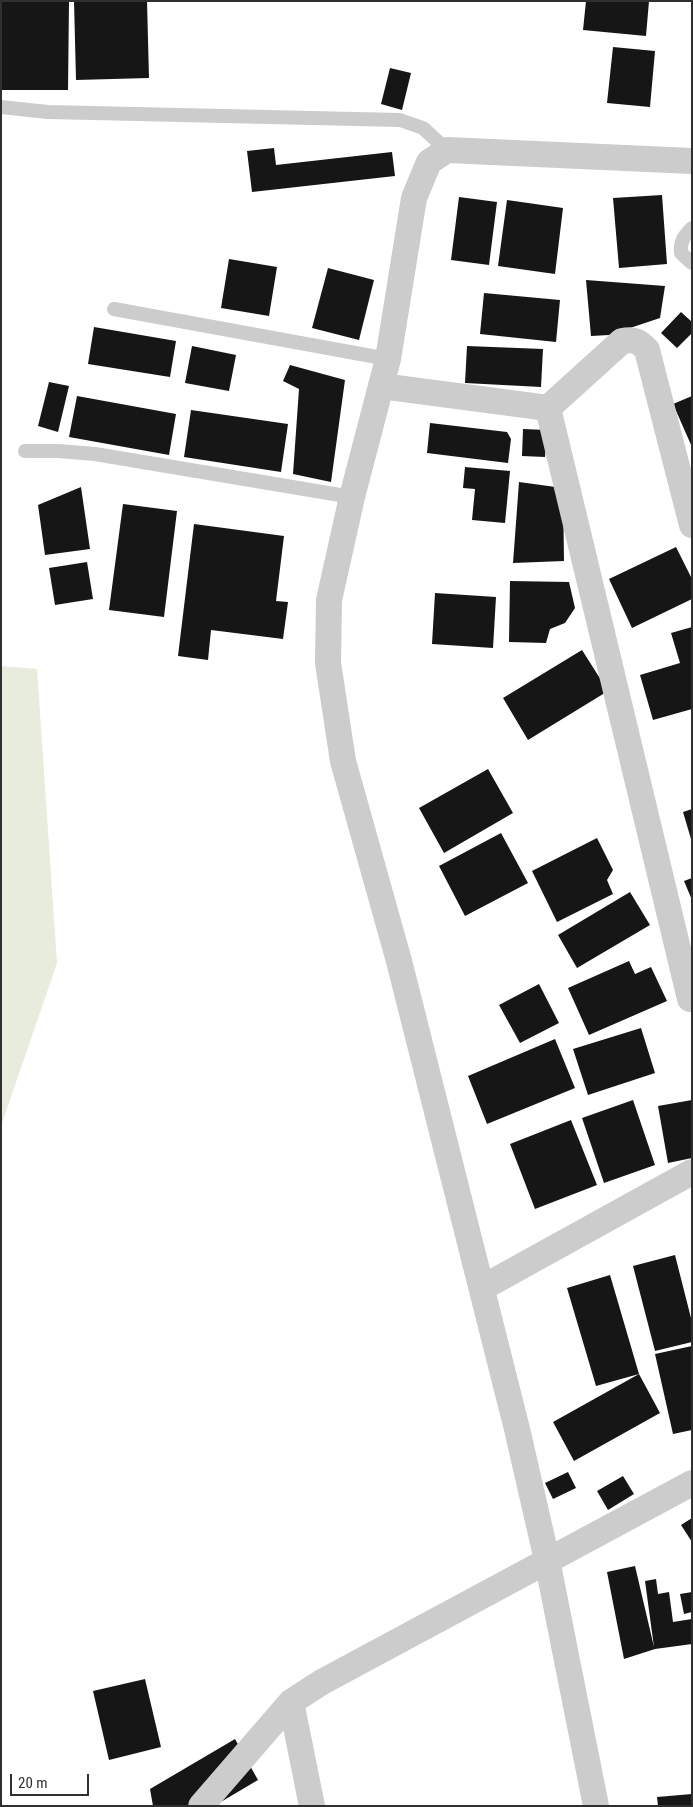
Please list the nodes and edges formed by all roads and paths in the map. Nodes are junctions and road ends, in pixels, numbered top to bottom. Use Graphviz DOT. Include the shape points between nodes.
graph roads {
  1 [pos="1,107"];
  2 [pos="447,150"];
  3 [pos="692,161"];
  4 [pos="692,228"];
  5 [pos="692,263"];
  6 [pos="114,309"];
  7 [pos="388,359"];
  8 [pos="381,386"];
  9 [pos="548,408"];
  10 [pos="25,451"];
  11 [pos="352,497"];
  12 [pos="692,525"];
  13 [pos="690,999"];
  14 [pos="692,1172"];
  15 [pos="482,1288"];
  16 [pos="692,1483"];
  17 [pos="547,1560"];
  18 [pos="291,1702"];
  19 [pos="202,1806"];
  20 [pos="312,1806"];
  21 [pos="596,1806"];
  1 -- 2 [label="lane" via="48,112 400,120 423,128"];
  2 -- 3 [label="street"];
  2 -- 7 [label="street" via="429,162 414,198"];
  4 -- 5 [label="lane" via="680,245 681,253"];
  6 -- 7 [label="lane"];
  7 -- 8 [label="street"];
  8 -- 9 [label="street"];
  8 -- 11 [label="street"];
  9 -- 12 [label="street" via="622,341 640,342 647,350"];
  9 -- 13 [label="street"];
  10 -- 11 [label="lane" via="95,454"];
  11 -- 15 [label="street" via="329,609 328,663 343,761 399,961"];
  14 -- 15 [label="street"];
  15 -- 17 [label="street"];
  16 -- 17 [label="street"];
  17 -- 18 [label="street"];
  17 -- 21 [label="street"];
  18 -- 19 [label="street"];
  18 -- 20 [label="street"];
}
